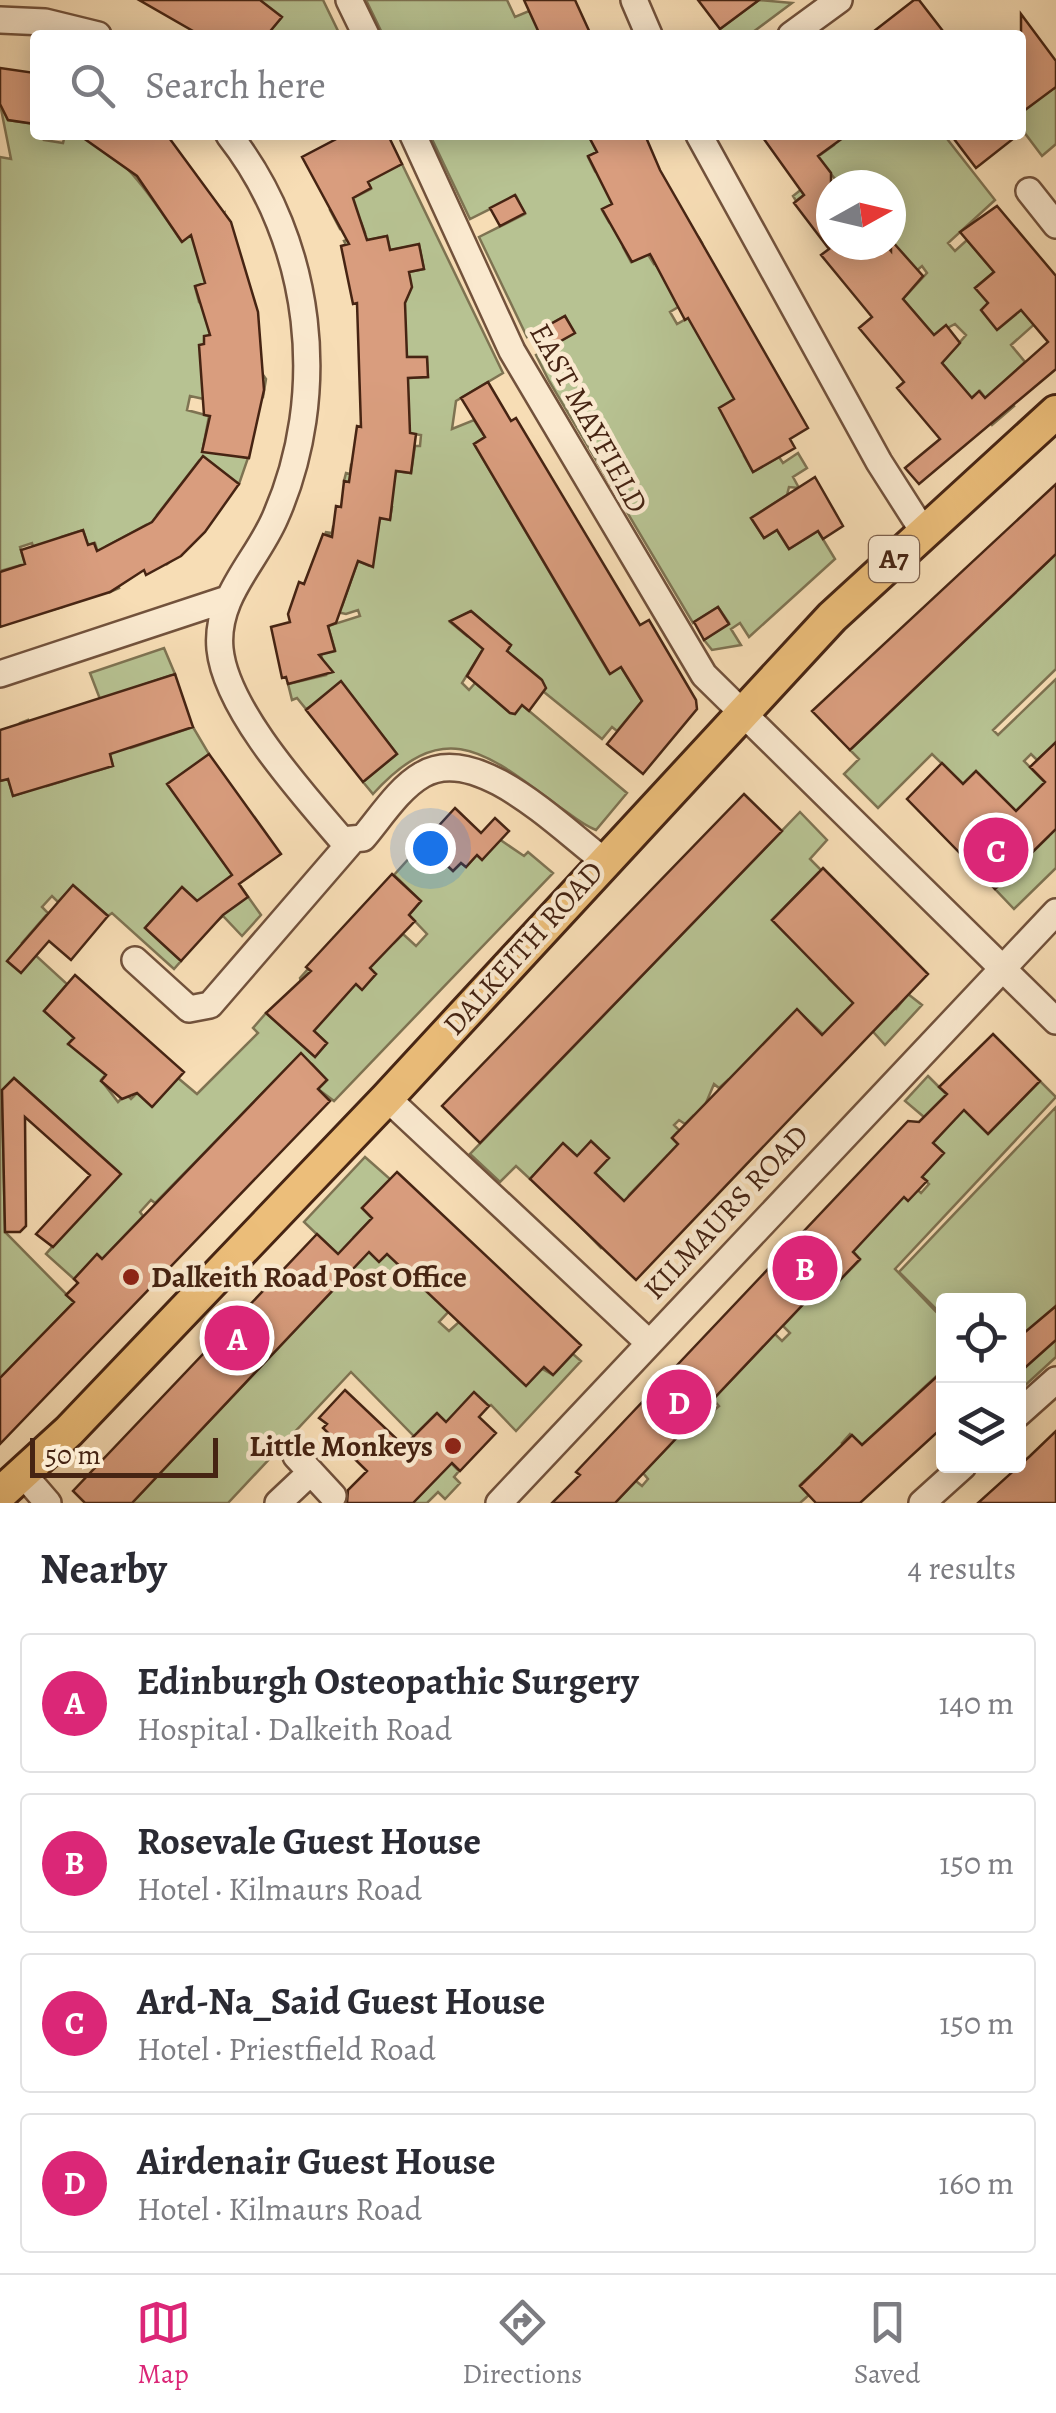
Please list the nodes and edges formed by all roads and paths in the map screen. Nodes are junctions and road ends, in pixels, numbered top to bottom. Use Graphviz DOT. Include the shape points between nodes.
graph roads {
  1 [pos="349,0"];
  2 [pos="634,0"];
  3 [pos="839,0"];
  4 [pos="0,20"];
  5 [pos="77,30"];
  6 [pos="364,30"];
  7 [pos="647,30"];
  8 [pos="798,30"];
  9 [pos="232,140"];
  10 [pos="415,140"];
  11 [pos="702,140"];
  12 [pos="1028,191"];
  13 [pos="1056,225"];
  14 [pos="1056,412"];
  15 [pos="923,531"];
  16 [pos="227,599"];
  17 [pos="0,674"];
  18 [pos="740,714"];
  19 [pos="350,842"];
  20 [pos="603,860"];
  21 [pos="1056,912"];
  22 [pos="135,960"];
  23 [pos="1001,966"];
  24 [pos="1056,1020"];
  25 [pos="387,1098"];
  26 [pos="648,1342"];
  27 [pos="1056,1380"];
  28 [pos="1026,1407"];
  29 [pos="955,1473"];
  30 [pos="11,1484"];
  31 [pos="333,1496"];
  32 [pos="48,1503"];
  33 [pos="278,1503"];
  34 [pos="499,1503"];
  35 [pos="922,1503"];
  1 -- 6 [label="street"];
  2 -- 7 [label="street"];
  3 -- 8 [label="street"];
  4 -- 5 [label="street"];
  9 -- 16 [label="street" via="284,233 300,294 307,367 286,492"];
  10 -- 18 [label="street, EAST MAYFIELD" via="512,352 704,674"];
  11 -- 15 [label="street"];
  12 -- 13 [label="street"];
  14 -- 15 [label="main road, DALKEITH ROAD / A7"];
  15 -- 18 [label="main road, DALKEITH ROAD / A7"];
  16 -- 17 [label="street"];
  16 -- 19 [label="street" via="220,649 234,692 297,783"];
  18 -- 20 [label="main road, DALKEITH ROAD / A7"];
  18 -- 23 [label="street, EAST MAYFIELD"];
  19 -- 20 [label="street" via="363,838 423,774 462,766 488,775"];
  19 -- 22 [label="street" via="210,1005 189,1009"];
  20 -- 25 [label="main road, DALKEITH ROAD / A7"];
  21 -- 23 [label="street, KILMAURS ROAD"];
  23 -- 24 [label="street, EAST MAYFIELD"];
  23 -- 26 [label="street, KILMAURS ROAD"];
  25 -- 26 [label="street"];
  25 -- 30 [label="main road, DALKEITH ROAD / A7"];
  26 -- 34 [label="street, KILMAURS ROAD"];
  27 -- 28 [label="street"];
  29 -- 35 [label="street"];
  30 -- 32 [label="street"];
  31 -- 33 [label="street" via="303,1464"];
}
